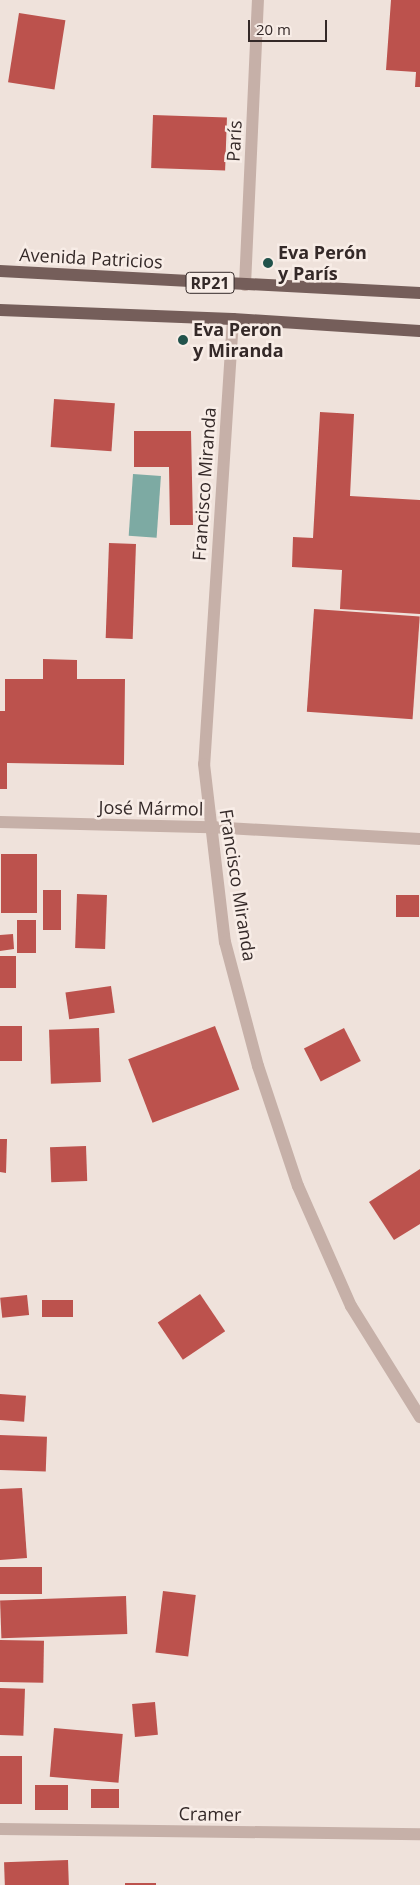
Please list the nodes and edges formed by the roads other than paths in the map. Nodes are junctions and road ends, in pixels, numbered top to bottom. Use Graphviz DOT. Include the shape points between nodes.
graph roads {
  1 [pos="258,0"];
  2 [pos="0,271"];
  3 [pos="245,285"];
  4 [pos="420,293"];
  5 [pos="0,310"];
  6 [pos="233,319"];
  7 [pos="420,331"];
  8 [pos="0,822"];
  9 [pos="210,827"];
  10 [pos="420,839"];
  11 [pos="420,1417"];
  12 [pos="0,1828"];
  13 [pos="420,1834"];
  1 -- 3 [label="street, París"];
  2 -- 3 [label="main road, Avenida Patricios / RP21"];
  3 -- 4 [label="main road, Avenida Patricios / RP21"];
  5 -- 6 [label="main road, RP21"];
  6 -- 7 [label="main road, RP21"];
  6 -- 9 [label="street, Francisco Miranda" via="204,764"];
  8 -- 9 [label="street, José Mármol"];
  9 -- 10 [label="street, José Mármol"];
  9 -- 11 [label="street, Francisco Miranda" via="225,942 258,1066 298,1186 350,1306"];
  12 -- 13 [label="street, Cramer"];
}
